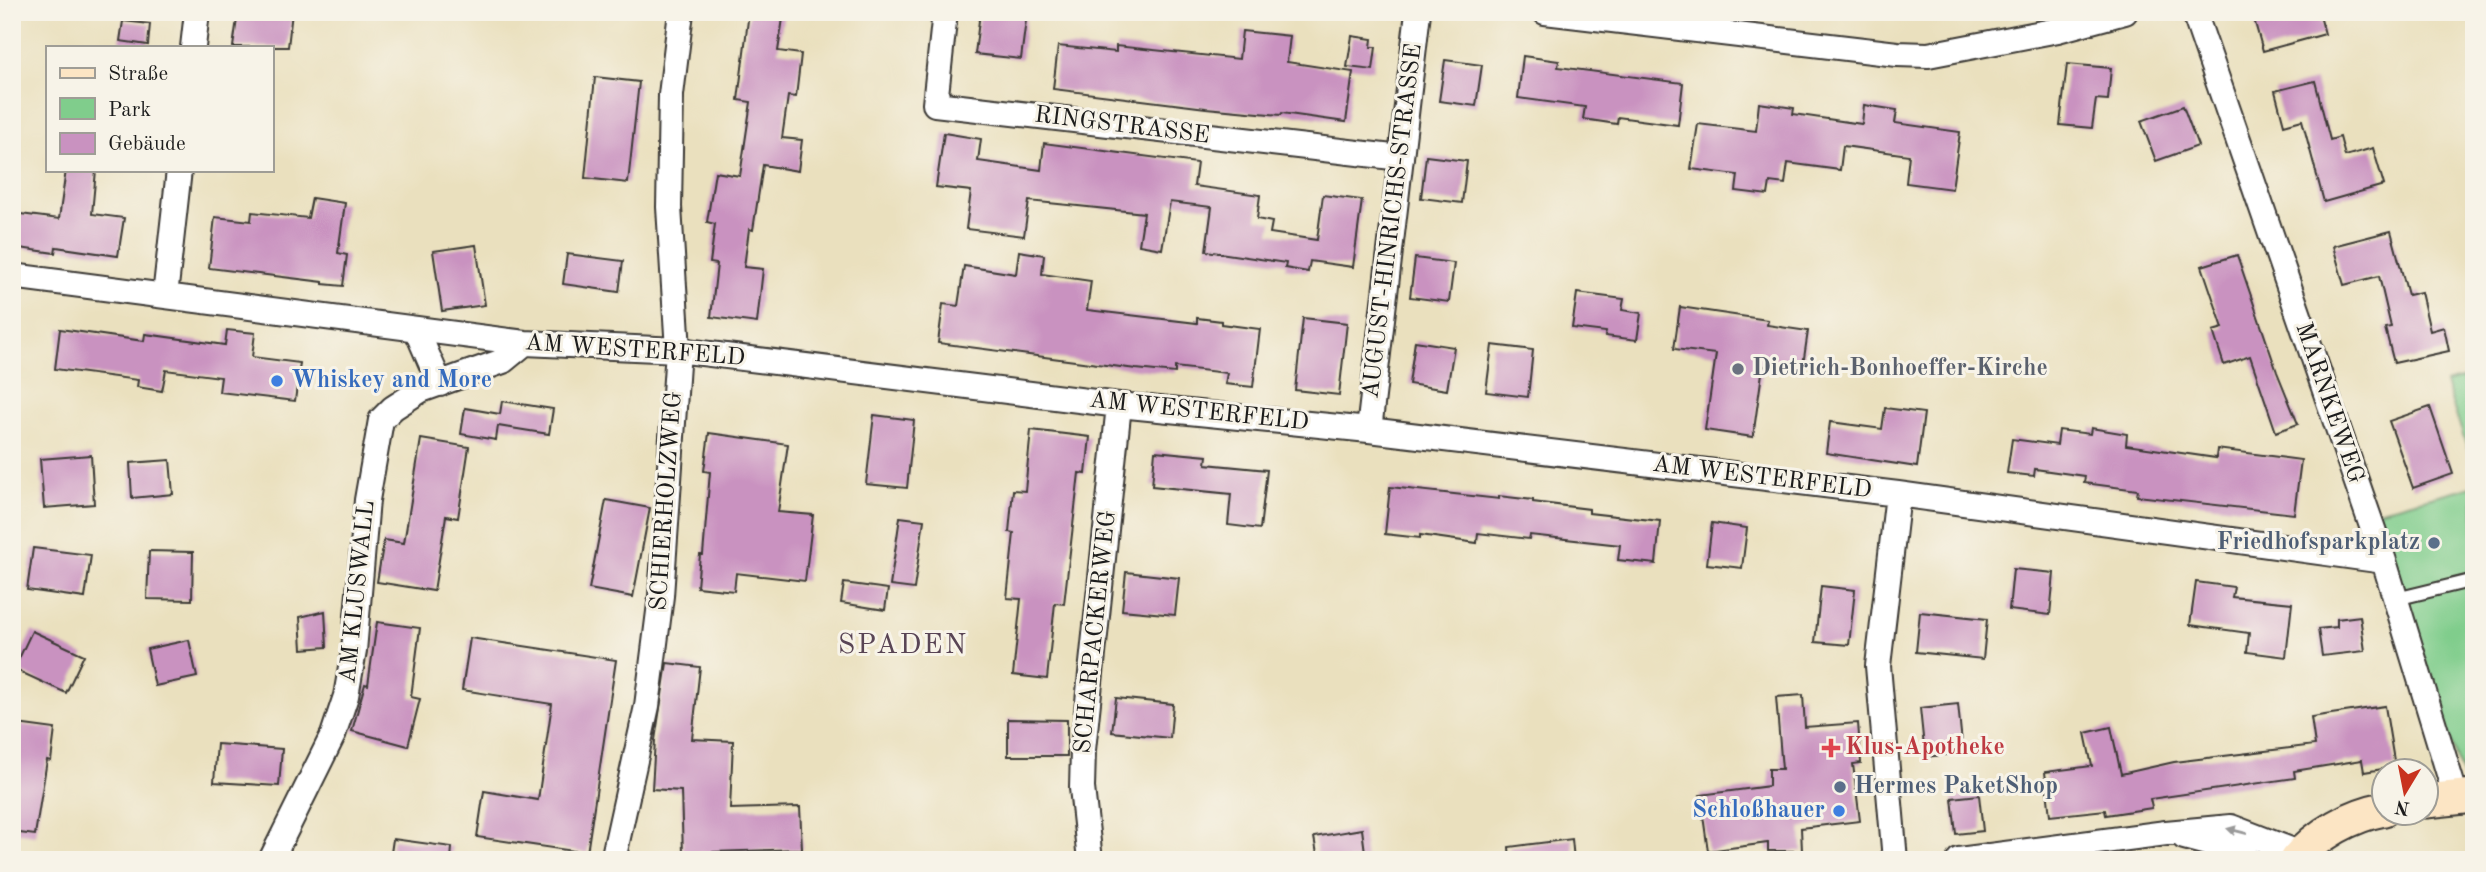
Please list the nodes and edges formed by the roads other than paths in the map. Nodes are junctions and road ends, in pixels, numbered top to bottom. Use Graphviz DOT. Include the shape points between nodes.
graph roads {
  1 [pos="197,12"];
  2 [pos="681,12"];
  3 [pos="945,12"];
  4 [pos="1418,12"];
  5 [pos="1545,12"];
  6 [pos="2125,12"];
  7 [pos="2194,12"];
  8 [pos="193,46"];
  9 [pos="1401,158"];
  10 [pos="179,172"];
  11 [pos="12,276"];
  12 [pos="165,296"];
  13 [pos="416,329"];
  14 [pos="525,343"];
  15 [pos="678,350"];
  16 [pos="440,384"];
  17 [pos="1119,405"];
  18 [pos="1369,430"];
  19 [pos="1898,494"];
  20 [pos="2384,561"];
  21 [pos="2474,580"];
  22 [pos="2396,599"];
  23 [pos="2452,798"];
  24 [pos="2370,812"];
  25 [pos="2166,833"];
  26 [pos="2299,857"];
  27 [pos="271,860"];
  28 [pos="613,860"];
  29 [pos="1090,860"];
  30 [pos="1895,860"];
  31 [pos="1959,860"];
  32 [pos="2250,860"];
  1 -- 8 [label="street"];
  2 -- 15 [label="street, SCHIERHOLZWEG" via="671,95 669,207"];
  3 -- 9 [label="street, RINGSTRASSE" via="935,104"];
  4 -- 9 [label="street, AUGUST-HINRICHS-STRASSE"];
  5 -- 6 [label="street" via="1928,55"];
  7 -- 20 [label="street, MARNKEWEG"];
  9 -- 18 [label="street, AUGUST-HINRICHS-STRASSE"];
  10 -- 12 [label="street"];
  11 -- 12 [label="street, AM WESTERFELD"];
  12 -- 13 [label="street, AM WESTERFELD"];
  13 -- 14 [label="street, AM WESTERFELD"];
  13 -- 16 [label="street"];
  14 -- 15 [label="street, AM WESTERFELD"];
  14 -- 16 [label="street, AM KLUSWALL" via="503,361"];
  15 -- 17 [label="street, AM WESTERFELD"];
  15 -- 28 [label="street, SCHIERHOLZWEG" via="661,596 647,706"];
  16 -- 27 [label="street, AM KLUSWALL" via="421,390 381,420 346,696 333,735"];
  17 -- 18 [label="street, AM WESTERFELD"];
  17 -- 29 [label="street, SCHARPACKERWEG" via="1083,750"];
  18 -- 19 [label="street, AM WESTERFELD"];
  19 -- 20 [label="street, AM WESTERFELD"];
  19 -- 30 [label="street" via="1878,666"];
  20 -- 22 [label="street, MARNKEWEG"];
  21 -- 22 [label="lane"];
  22 -- 23 [label="street, MARNKEWEG"];
  24 -- 26 [label="street" via="2334,828"];
  26 -- 25 [label="street, one-way" via="2231,827"];
  25 -- 31 [label="street"];
  25 -- 32 [label="street"];
}
